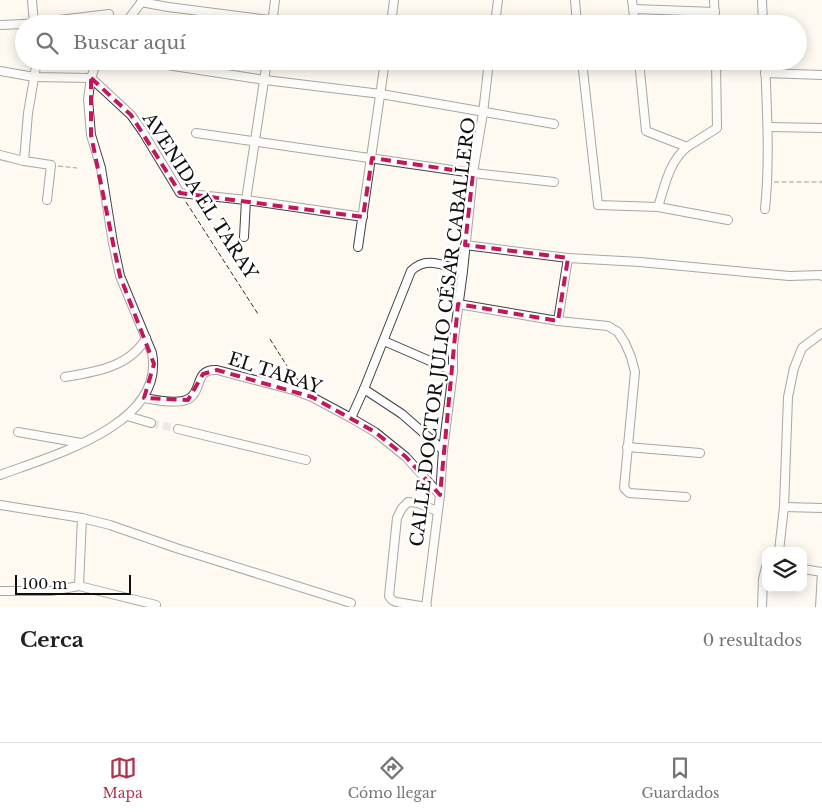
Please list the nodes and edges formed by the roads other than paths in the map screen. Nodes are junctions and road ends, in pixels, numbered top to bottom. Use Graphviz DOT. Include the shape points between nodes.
graph roads {
  1 [pos="32,0"];
  2 [pos="275,0"];
  3 [pos="394,0"];
  4 [pos="498,0"];
  5 [pos="575,0"];
  6 [pos="632,0"];
  7 [pos="714,0"];
  8 [pos="762,0"];
  9 [pos="142,1"];
  10 [pos="634,9"];
  11 [pos="715,12"];
  12 [pos="109,14"];
  13 [pos="33,15"];
  14 [pos="102,15"];
  15 [pos="132,15"];
  16 [pos="223,15"];
  17 [pos="273,15"];
  18 [pos="392,15"];
  19 [pos="496,15"];
  20 [pos="576,15"];
  21 [pos="634,15"];
  22 [pos="763,15"];
  23 [pos="15,24"];
  24 [pos="0,25"];
  25 [pos="35,70"];
  26 [pos="94,70"];
  27 [pos="200,70"];
  28 [pos="266,70"];
  29 [pos="384,70"];
  30 [pos="489,70"];
  31 [pos="583,70"];
  32 [pos="640,70"];
  33 [pos="716,70"];
  34 [pos="766,70"];
  35 [pos="0,71"];
  36 [pos="766,73"];
  37 [pos="822,75"];
  38 [pos="34,77"];
  39 [pos="91,78"];
  40 [pos="265,80"];
  41 [pos="381,94"];
  42 [pos="483,113"];
  43 [pos="554,124"];
  44 [pos="768,127"];
  45 [pos="822,128"];
  46 [pos="196,133"];
  47 [pos="255,142"];
  48 [pos="687,147"];
  49 [pos="0,155"];
  50 [pos="372,158"];
  51 [pos="24,161"];
  52 [pos="473,173"];
  53 [pos="554,182"];
  54 [pos="47,200"];
  55 [pos="246,200"];
  56 [pos="658,207"];
  57 [pos="766,209"];
  58 [pos="363,218"];
  59 [pos="728,220"];
  60 [pos="244,237"];
  61 [pos="465,245"];
  62 [pos="358,248"];
  63 [pos="568,258"];
  64 [pos="463,271"];
  65 [pos="822,276"];
  66 [pos="458,304"];
  67 [pos="558,321"];
  68 [pos="822,333"];
  69 [pos="146,338"];
  70 [pos="384,341"];
  71 [pos="453,371"];
  72 [pos="65,377"];
  73 [pos="364,389"];
  74 [pos="144,398"];
  75 [pos="127,416"];
  76 [pos="351,418"];
  77 [pos="151,423"];
  78 [pos="178,429"];
  79 [pos="18,432"];
  80 [pos="83,444"];
  81 [pos="627,447"];
  82 [pos="444,450"];
  83 [pos="700,452"];
  84 [pos="306,460"];
  85 [pos="0,475"];
  86 [pos="440,496"];
  87 [pos="686,497"];
  88 [pos="0,505"];
  89 [pos="784,507"];
  90 [pos="822,508"];
  91 [pos="437,511"];
  92 [pos="82,518"];
  93 [pos="779,547"];
  94 [pos="807,570"];
  95 [pos="822,572"];
  96 [pos="78,586"];
  97 [pos="0,591"];
  98 [pos="763,592"];
  99 [pos="351,603"];
  100 [pos="156,605"];
  101 [pos="426,607"];
  102 [pos="762,607"];
  103 [pos="820,607"];
  1 -- 13 [label="street"];
  2 -- 17 [label="street"];
  3 -- 18 [label="street"];
  4 -- 19 [label="street"];
  5 -- 20 [label="street"];
  6 -- 10 [label="street"];
  7 -- 11 [label="street"];
  8 -- 22 [label="street"];
  9 -- 15 [label="street"];
  9 -- 16 [label="street"];
  10 -- 11 [label="street"];
  10 -- 21 [label="street"];
  12 -- 14 [label="street"];
  23 -- 24 [label="street"];
  25 -- 38 [label="street"];
  26 -- 39 [label="street"];
  27 -- 40 [label="street"];
  28 -- 40 [label="street"];
  29 -- 41 [label="street"];
  30 -- 42 [label="street, CALLE DOCTOR JULIO CÉSAR CABALLERO"];
  31 -- 56 [label="street" via="598,205"];
  32 -- 48 [label="street" via="646,131"];
  33 -- 48 [label="street" via="717,128"];
  34 -- 36 [label="street"];
  35 -- 38 [label="street"];
  36 -- 37 [label="street"];
  36 -- 44 [label="street"];
  38 -- 39 [label="street"];
  38 -- 51 [label="street"];
  39 -- 55 [label="street, AVENIDA EL TARAY" via="131,115 180,193"];
  39 -- 69 [label="street" via="88,99 91,134 101,168 113,243 120,276"];
  40 -- 41 [label="street"];
  40 -- 47 [label="street"];
  41 -- 42 [label="street"];
  41 -- 50 [label="street"];
  42 -- 43 [label="street"];
  42 -- 52 [label="street, CALLE DOCTOR JULIO CÉSAR CABALLERO"];
  44 -- 45 [label="street"];
  44 -- 57 [label="street"];
  46 -- 47 [label="street"];
  47 -- 50 [label="street"];
  47 -- 55 [label="street"];
  48 -- 56 [label="street" via="673,162"];
  49 -- 51 [label="street"];
  50 -- 52 [label="street"];
  50 -- 58 [label="street"];
  51 -- 54 [label="street" via="51,165"];
  52 -- 53 [label="street"];
  52 -- 61 [label="street, CALLE DOCTOR JULIO CÉSAR CABALLERO"];
  55 -- 58 [label="street"];
  55 -- 60 [label="street"];
  56 -- 59 [label="street"];
  58 -- 62 [label="street"];
  61 -- 63 [label="street"];
  61 -- 64 [label="street, CALLE DOCTOR JULIO CÉSAR CABALLERO"];
  63 -- 65 [label="street"];
  63 -- 67 [label="street"];
  64 -- 66 [label="street, CALLE DOCTOR JULIO CÉSAR CABALLERO"];
  64 -- 70 [label="street" via="428,262 418,263 411,271"];
  66 -- 67 [label="street"];
  66 -- 71 [label="street, CALLE DOCTOR JULIO CÉSAR CABALLERO"];
  67 -- 81 [label="street" via="608,326 618,332 625,343 634,372"];
  68 -- 89 [label="street" via="802,348 788,397"];
  69 -- 72 [label="street" via="135,352 117,364 97,372"];
  69 -- 74 [label="street" via="154,364 153,378"];
  70 -- 71 [label="street"];
  70 -- 73 [label="street"];
  71 -- 82 [label="street, CALLE DOCTOR JULIO CÉSAR CABALLERO"];
  73 -- 76 [label="street"];
  73 -- 82 [label="street" via="402,414"];
  74 -- 75 [label="street"];
  74 -- 76 [label="street, EL TARAY" via="188,400 203,374 217,370 312,397"];
  75 -- 77 [label="street"];
  75 -- 80 [label="street"];
  76 -- 86 [label="street, EL TARAY" via="406,457"];
  78 -- 84 [label="street"];
  79 -- 80 [label="street"];
  80 -- 85 [label="street"];
  81 -- 83 [label="street"];
  81 -- 87 [label="street" via="624,488 629,493"];
  82 -- 86 [label="street, CALLE DOCTOR JULIO CÉSAR CABALLERO"];
  86 -- 91 [label="street, CALLE DOCTOR JULIO CÉSAR CABALLERO"];
  88 -- 92 [label="street"];
  89 -- 90 [label="street"];
  89 -- 93 [label="street"];
  91 -- 101 [label="street, CALLE DOCTOR JULIO CÉSAR CABALLERO"];
  91 -- 101 [label="street" via="408,502 397,518 390,596 396,602"];
  92 -- 96 [label="street"];
  92 -- 99 [label="street"];
  94 -- 95 [label="street"];
  95 -- 103 [label="street"];
  96 -- 97 [label="street" via="51,591"];
  96 -- 100 [label="street"];
  98 -- 102 [label="street"];
}
